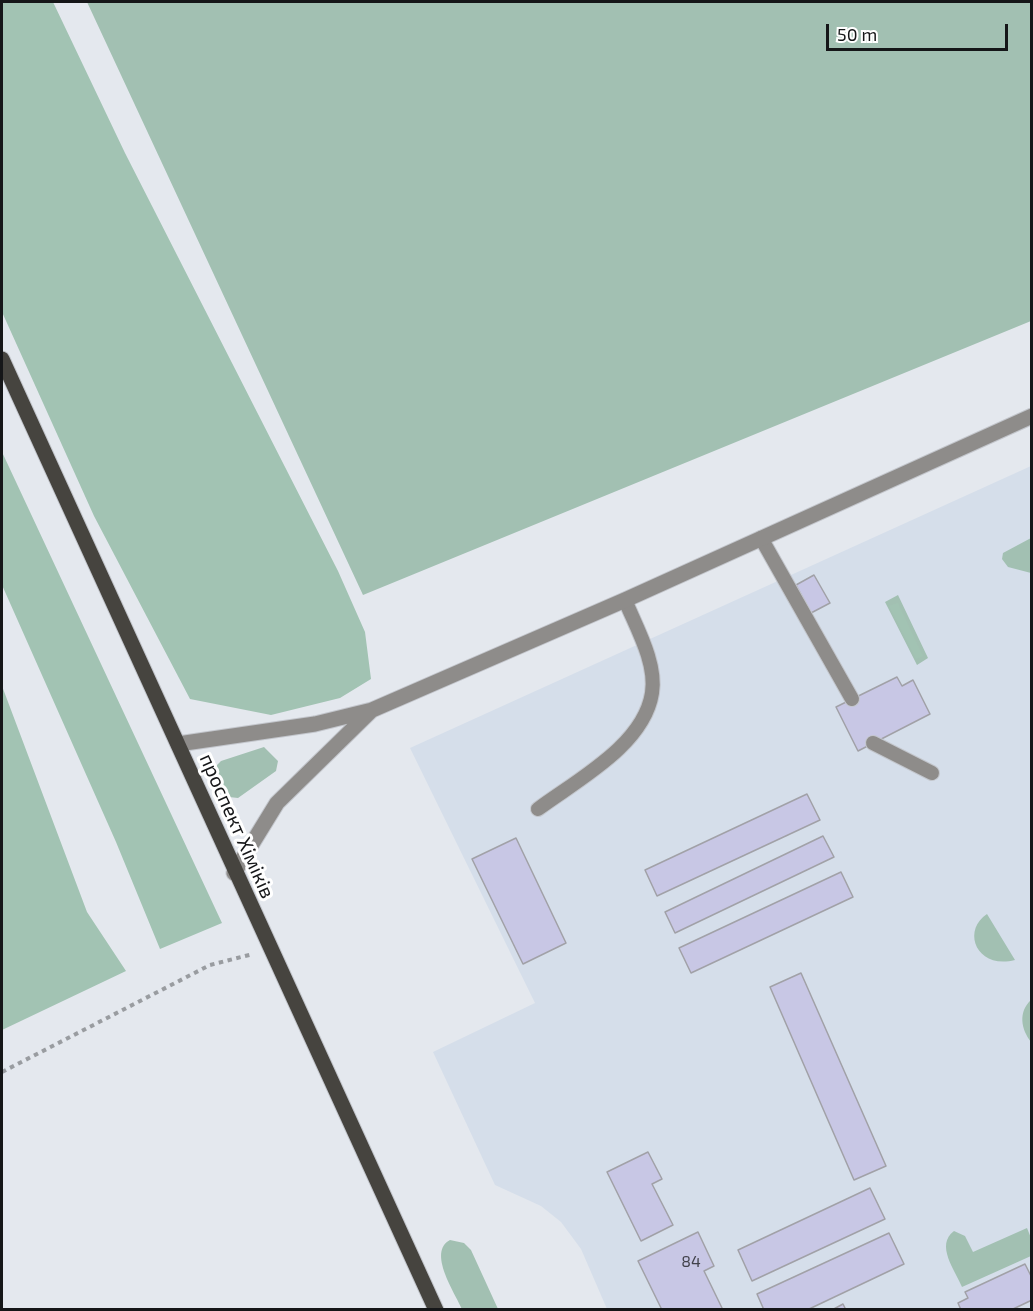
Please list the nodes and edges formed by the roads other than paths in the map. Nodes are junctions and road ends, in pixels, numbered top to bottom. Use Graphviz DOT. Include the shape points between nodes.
graph roads {
  1 [pos="2,359"];
  2 [pos="1032,416"];
  3 [pos="761,538"];
  4 [pos="625,600"];
  5 [pos="852,699"];
  6 [pos="372,710"];
  7 [pos="873,743"];
  8 [pos="178,744"];
  9 [pos="932,772"];
  10 [pos="538,809"];
  11 [pos="234,873"];
  12 [pos="436,1310"];
  1 -- 8 [label="main road, проспект Хіміків"];
  2 -- 3 [label="street"];
  3 -- 4 [label="street"];
  3 -- 5 [label="lane"];
  4 -- 6 [label="street"];
  4 -- 10 [label="lane" via="650,669 652,692 645,715 627,742"];
  6 -- 8 [label="street" via="293,728"];
  6 -- 11 [label="street" via="277,803"];
  7 -- 9 [label="lane"];
  8 -- 11 [label="main road, проспект Хіміків"];
  11 -- 12 [label="main road, проспект Хіміків"];
}
